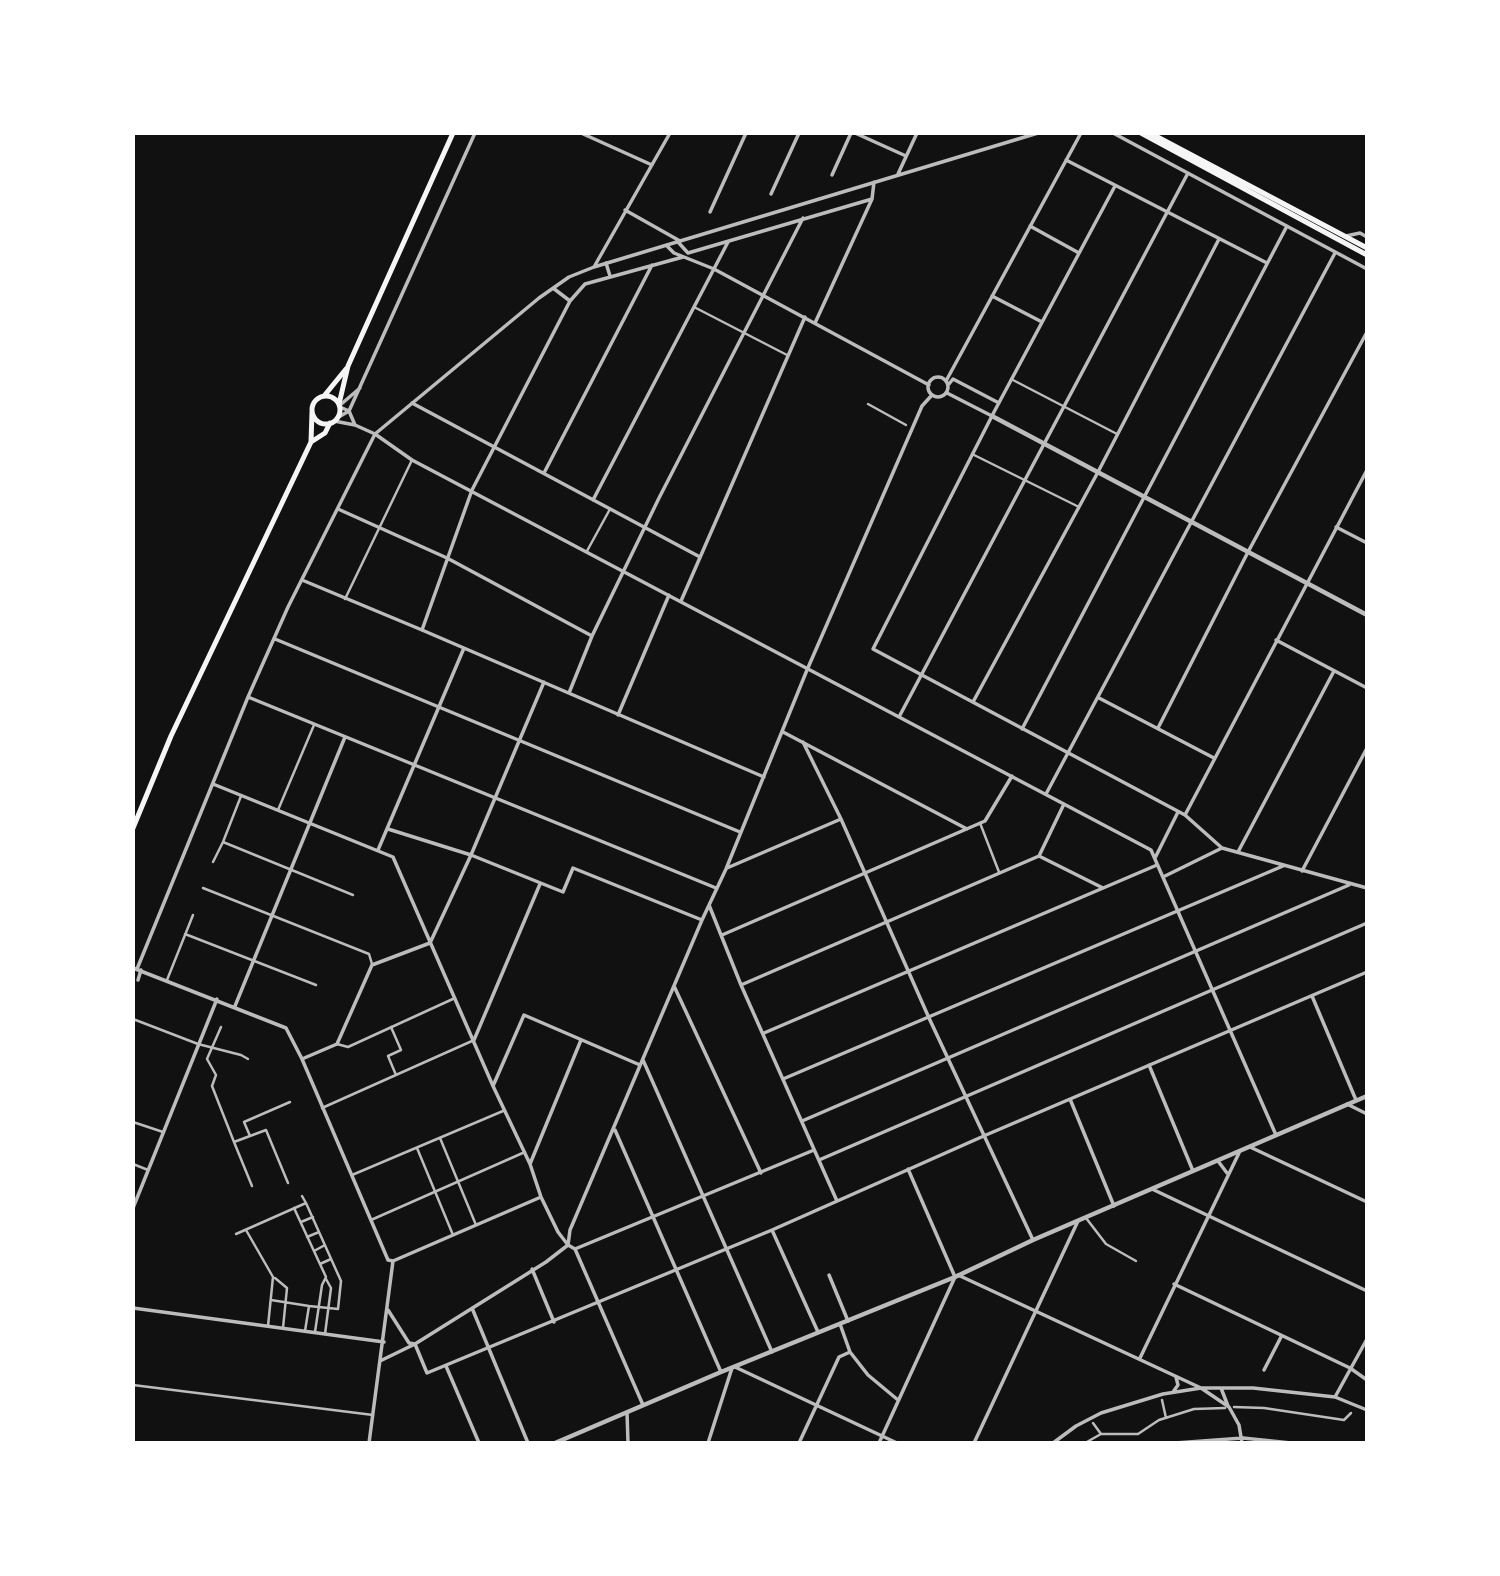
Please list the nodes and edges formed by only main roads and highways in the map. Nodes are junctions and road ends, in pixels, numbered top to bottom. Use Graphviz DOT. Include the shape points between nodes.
graph roads {
  1 [pos="453,133"];
  2 [pos="1141,133"];
  3 [pos="1150,133"];
  4 [pos="1367,248"];
  5 [pos="1367,255"];
  6 [pos="348,366"];
  7 [pos="324,396"];
  8 [pos="339,406"];
  9 [pos="312,412"];
  10 [pos="334,421"];
  11 [pos="311,442"];
  12 [pos="133,828"];
  1 -- 6 [label="main road"];
  2 -- 5 [label="main road"];
  3 -- 4 [label="main road"];
  6 -- 7 [label="main road"];
  6 -- 8 [label="main road"];
  7 -- 8 [label="main road"];
  7 -- 9 [label="main road" via="313,404"];
  8 -- 10 [label="main road"];
  9 -- 10 [label="main road" via="317,421"];
  9 -- 11 [label="main road"];
  10 -- 11 [label="main road"];
  11 -- 12 [label="main road" via="171,736"];
}
